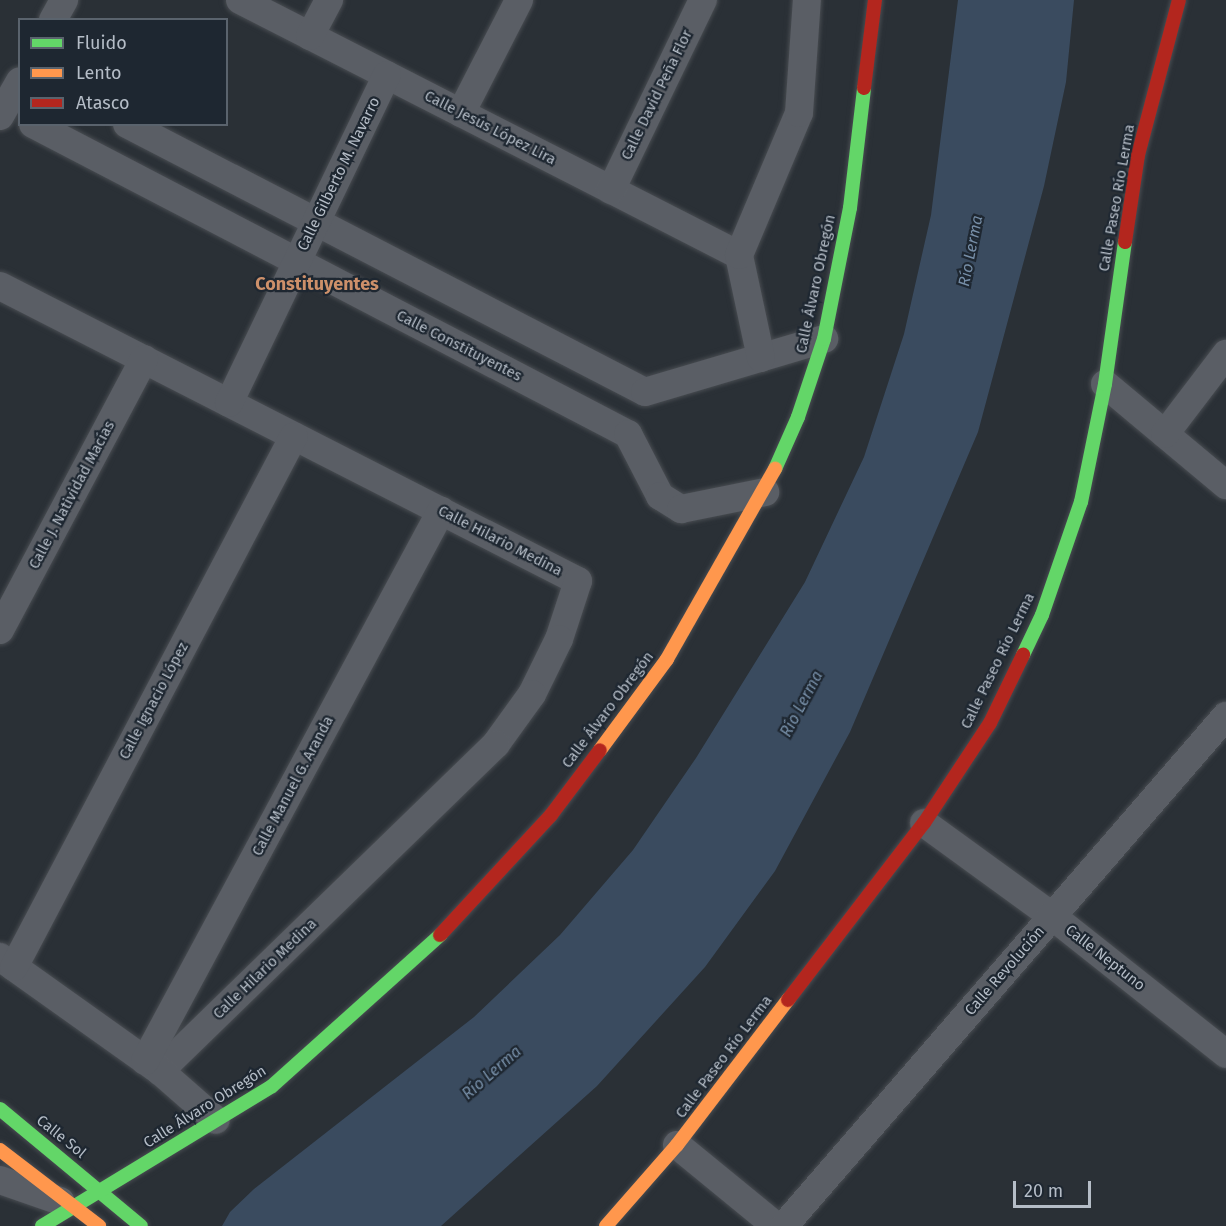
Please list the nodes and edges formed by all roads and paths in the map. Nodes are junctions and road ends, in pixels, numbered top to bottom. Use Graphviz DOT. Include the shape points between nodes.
graph roads {
  1 [pos="64,0"];
  2 [pos="240,0"];
  3 [pos="329,0"];
  4 [pos="519,0"];
  5 [pos="703,0"];
  6 [pos="807,0"];
  7 [pos="875,0"];
  8 [pos="1179,0"];
  9 [pos="54,18"];
  10 [pos="310,36"];
  11 [pos="387,75"];
  12 [pos="18,86"];
  13 [pos="461,113"];
  14 [pos="8,114"];
  15 [pos="37,126"];
  16 [pos="132,126"];
  17 [pos="611,190"];
  18 [pos="316,222"];
  19 [pos="739,255"];
  20 [pos="297,261"];
  21 [pos="0,286"];
  22 [pos="824,339"];
  23 [pos="1226,354"];
  24 [pos="761,358"];
  25 [pos="144,359"];
  26 [pos="1105,384"];
  27 [pos="645,392"];
  28 [pos="229,403"];
  29 [pos="628,434"];
  30 [pos="1165,434"];
  31 [pos="294,436"];
  32 [pos="1226,485"];
  33 [pos="765,492"];
  34 [pos="441,511"];
  35 [pos="0,630"];
  36 [pos="1226,716"];
  37 [pos="924,823"];
  38 [pos="1052,916"];
  39 [pos="7,962"];
  40 [pos="1226,1053"];
  41 [pos="152,1066"];
  42 [pos="0,1109"];
  43 [pos="216,1120"];
  44 [pos="677,1145"];
  45 [pos="0,1150"];
  46 [pos="0,1180"];
  47 [pos="101,1190"];
  48 [pos="77,1206"];
  49 [pos="42,1226"];
  50 [pos="99,1226"];
  51 [pos="141,1226"];
  52 [pos="606,1226"];
  53 [pos="776,1226"];
  54 [pos="784,1226"];
  1 -- 9 [label="street"];
  2 -- 10 [label="street, Calle Jesús López Lira"];
  3 -- 10 [label="street"];
  4 -- 13 [label="street"];
  5 -- 17 [label="street, Calle David Peña Flor"];
  6 -- 19 [label="street" via="799,113"];
  7 -- 22 [label="street, Calle Álvaro Obregón" via="850,208"];
  8 -- 26 [label="street, Calle Paseo Río Lerma" via="1138,154"];
  10 -- 11 [label="street, Calle Jesús López Lira"];
  11 -- 13 [label="street, Calle Jesús López Lira"];
  11 -- 18 [label="street, Calle Gilberto M. Navarro"];
  12 -- 14 [label="street"];
  13 -- 17 [label="street, Calle Jesús López Lira"];
  15 -- 20 [label="street, Calle Constituyentes"];
  16 -- 18 [label="street"];
  17 -- 19 [label="street, Calle Jesús López Lira"];
  18 -- 20 [label="street, Calle Gilberto M. Navarro"];
  18 -- 27 [label="street"];
  19 -- 24 [label="street"];
  20 -- 28 [label="street, Calle Gilberto M. Navarro"];
  20 -- 29 [label="street, Calle Constituyentes"];
  21 -- 25 [label="street, Calle Hilario Medina"];
  22 -- 24 [label="street"];
  22 -- 33 [label="street, Calle Álvaro Obregón" via="798,417"];
  23 -- 30 [label="street"];
  24 -- 27 [label="street"];
  25 -- 28 [label="street, Calle Hilario Medina"];
  25 -- 35 [label="street, Calle J. Natividad Macías"];
  26 -- 30 [label="street"];
  26 -- 37 [label="street, Calle Paseo Río Lerma" via="1081,502 1042,615 990,723"];
  27 -- 29 [label="street"];
  28 -- 31 [label="street, Calle Hilario Medina"];
  29 -- 33 [label="street" via="660,496 681,509"];
  30 -- 32 [label="street"];
  31 -- 34 [label="street, Calle Hilario Medina"];
  31 -- 39 [label="street, Calle Ignacio López"];
  33 -- 43 [label="street, Calle Álvaro Obregón" via="666,660 551,816 419,958 272,1086"];
  34 -- 41 [label="street, Calle Manuel G. Aranda"];
  34 -- 41 [label="street, Calle Hilario Medina" via="578,581 559,639 536,685 496,744"];
  36 -- 38 [label="street, Calle Revolución"];
  37 -- 38 [label="street, Calle Neptuno"];
  37 -- 44 [label="street, Calle Paseo Río Lerma"];
  38 -- 40 [label="street, Calle Neptuno"];
  38 -- 54 [label="street, Calle Revolución"];
  39 -- 41 [label="street"];
  41 -- 43 [label="street"];
  42 -- 47 [label="street, Calle Sol"];
  43 -- 47 [label="street, Calle Álvaro Obregón"];
  44 -- 52 [label="street, Calle Paseo Río Lerma"];
  44 -- 53 [label="street"];
  45 -- 48 [label="street"];
  46 -- 48 [label="street"];
  47 -- 48 [label="street, Calle Álvaro Obregón"];
  47 -- 51 [label="street, Calle Sol"];
  48 -- 49 [label="street, Calle Álvaro Obregón"];
  48 -- 50 [label="street"];
}
